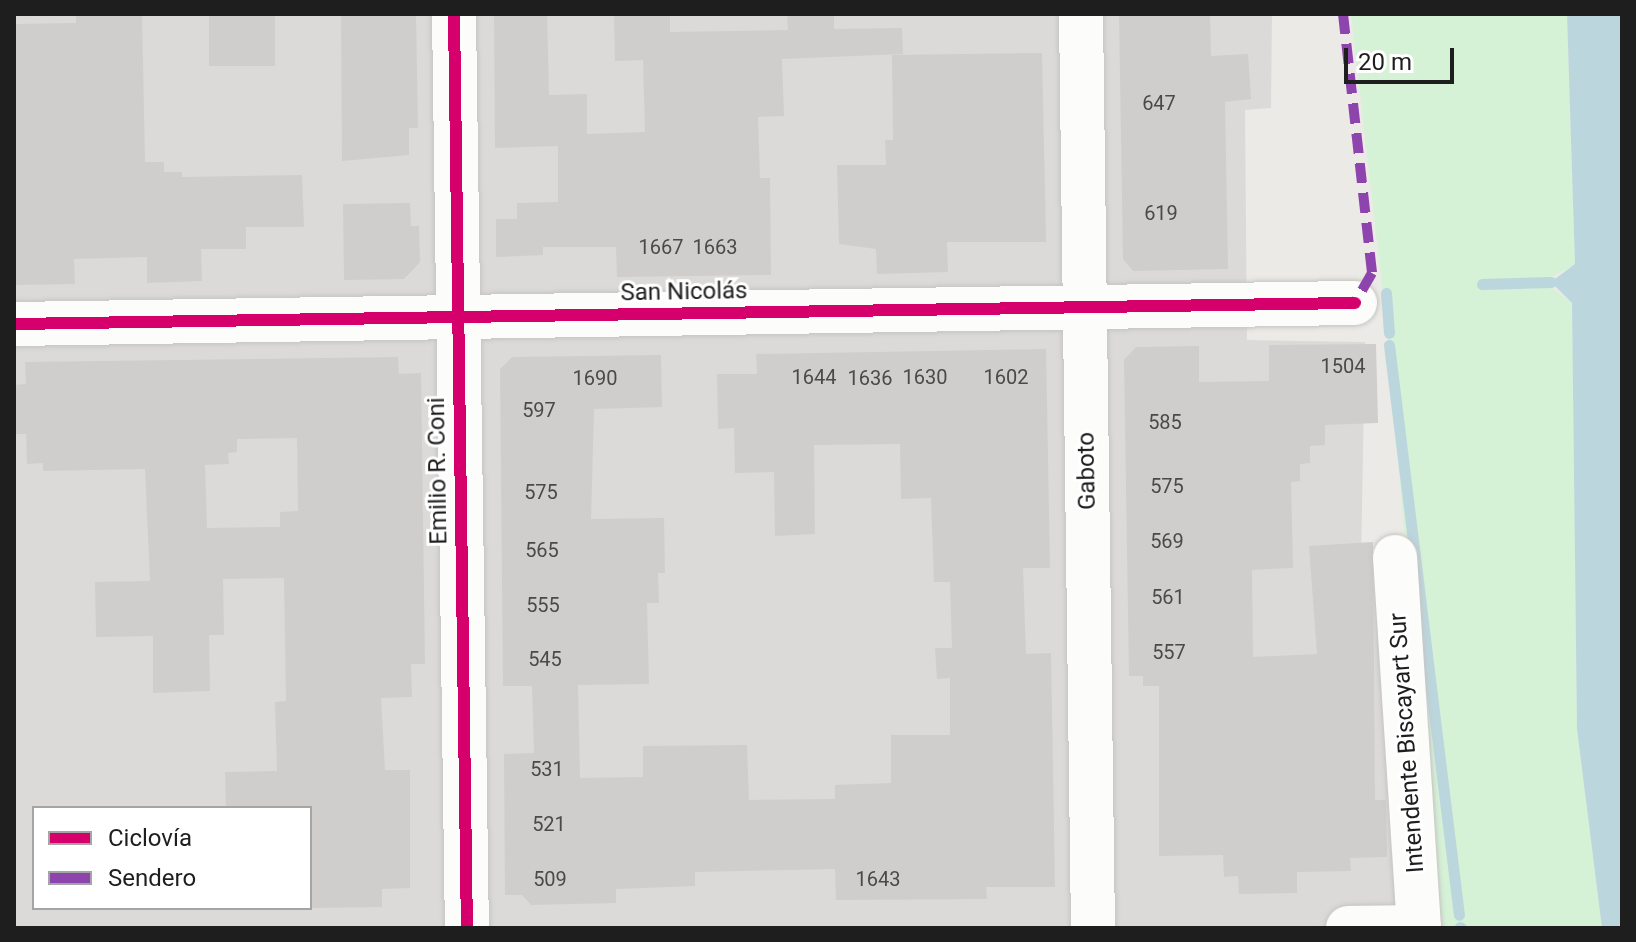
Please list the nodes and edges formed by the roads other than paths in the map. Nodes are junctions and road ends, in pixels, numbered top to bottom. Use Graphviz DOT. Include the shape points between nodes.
graph roads {
  1 [pos="454,14"];
  2 [pos="1081,14"];
  3 [pos="1355,303"];
  4 [pos="1085,308"];
  5 [pos="458,317"];
  6 [pos="14,324"];
  7 [pos="1395,557"];
  8 [pos="1419,927"];
  9 [pos="467,928"];
  10 [pos="1093,928"];
  11 [pos="1348,928"];
  1 -- 5 [label="street, Emilio R. Coni"];
  2 -- 4 [label="street, Gaboto"];
  3 -- 4 [label="street, San Nicolás"];
  4 -- 5 [label="street, San Nicolás"];
  4 -- 10 [label="street, Gaboto"];
  5 -- 6 [label="street, San Nicolás"];
  5 -- 9 [label="street, Emilio R. Coni"];
  7 -- 8 [label="street, Intendente Biscayart Sur"];
  8 -- 11 [label="street"];
}
